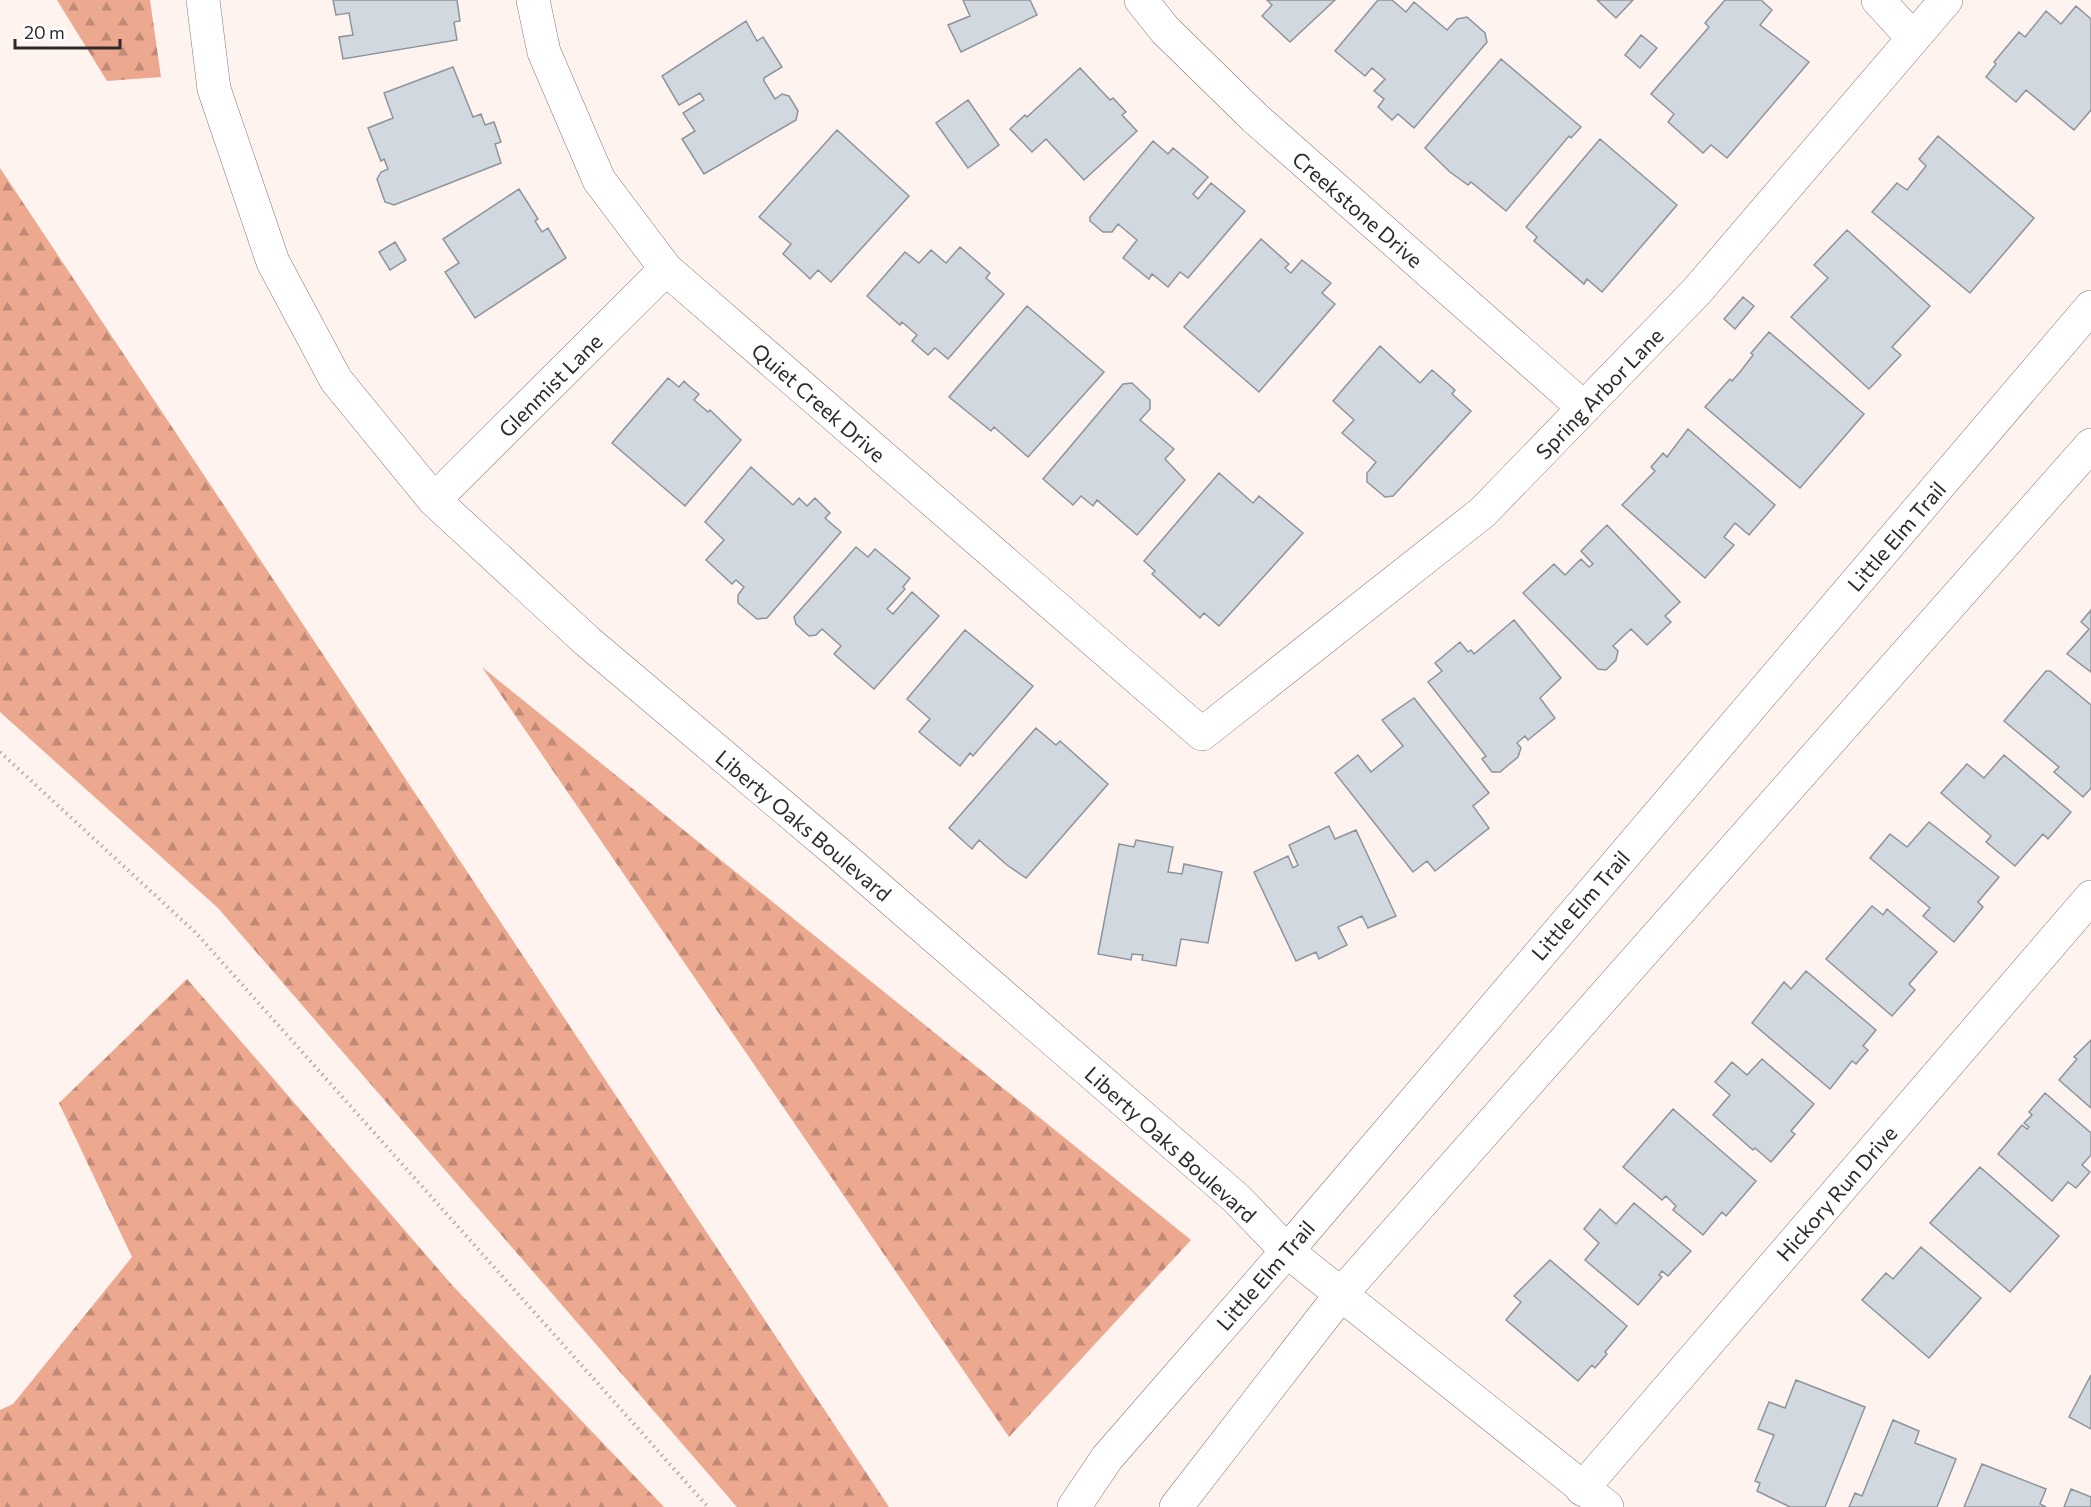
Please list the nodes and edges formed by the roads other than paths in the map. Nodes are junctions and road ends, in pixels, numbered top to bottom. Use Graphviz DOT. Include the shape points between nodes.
graph roads {
  1 [pos="203,0"];
  2 [pos="533,0"];
  3 [pos="1141,0"];
  4 [pos="1878,0"];
  5 [pos="1946,0"];
  6 [pos="1913,38"];
  7 [pos="666,269"];
  8 [pos="2091,308"];
  9 [pos="1584,408"];
  10 [pos="2091,445"];
  11 [pos="434,500"];
  12 [pos="1202,734"];
  13 [pos="2091,897"];
  14 [pos="1287,1251"];
  15 [pos="1342,1293"];
  16 [pos="1594,1498"];
  17 [pos="1074,1507"];
  18 [pos="1176,1507"];
  1 -- 11 [label="street, Liberty Oaks Boulevard" via="214,88 273,262 336,380"];
  2 -- 7 [label="street, Quiet Creek Drive" via="544,52 598,180"];
  3 -- 9 [label="street, Creekstone Drive" via="1165,30 1255,118"];
  4 -- 6 [label="street"];
  5 -- 6 [label="street, Spring Arbor Lane"];
  6 -- 9 [label="street, Spring Arbor Lane" via="1697,291"];
  7 -- 11 [label="street, Glenmist Lane"];
  7 -- 12 [label="street, Quiet Creek Drive"];
  8 -- 14 [label="street, Little Elm Trail"];
  9 -- 12 [label="street, Spring Arbor Lane" via="1483,512"];
  10 -- 15 [label="street"];
  11 -- 14 [label="street, Liberty Oaks Boulevard" via="587,641 1237,1200"];
  13 -- 16 [label="street, Hickory Run Drive"];
  14 -- 15 [label="street, Liberty Oaks Boulevard"];
  14 -- 17 [label="street, Little Elm Trail" via="1107,1458"];
  15 -- 16 [label="street, Liberty Oaks Boulevard"];
  15 -- 18 [label="street"];
}
